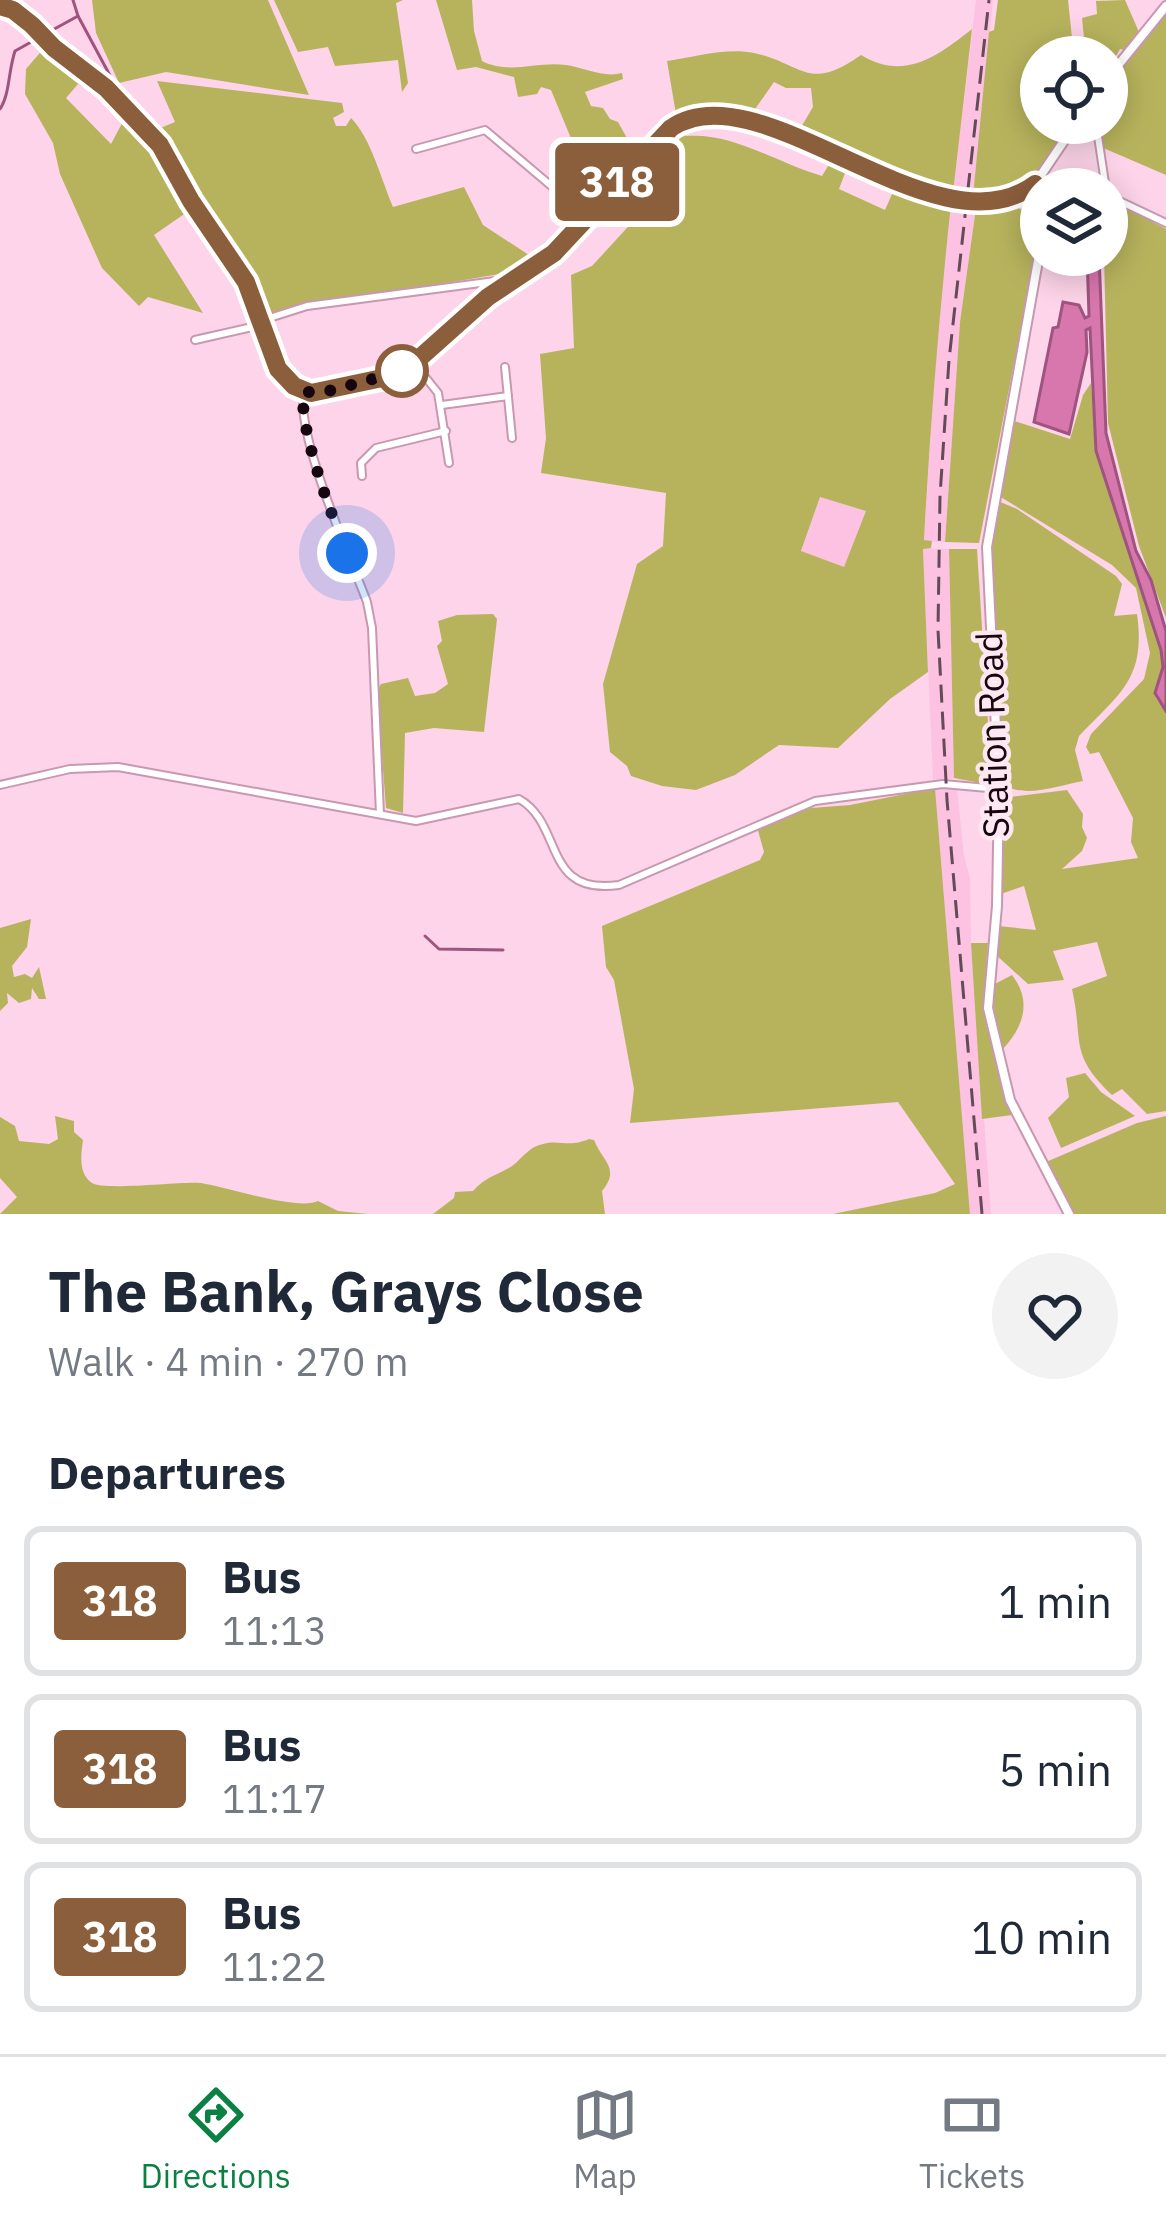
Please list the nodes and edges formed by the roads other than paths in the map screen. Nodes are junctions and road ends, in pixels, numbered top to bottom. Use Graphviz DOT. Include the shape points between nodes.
graph roads {
  1 [pos="0,6"];
  2 [pos="1166,6"];
  3 [pos="1128,53"];
  4 [pos="1099,144"];
  5 [pos="416,149"];
  6 [pos="1020,192"];
  7 [pos="592,209"];
  8 [pos="1166,223"];
  9 [pos="1035,276"];
  10 [pos="508,284"];
  11 [pos="260,323"];
  12 [pos="195,340"];
  13 [pos="414,363"];
  14 [pos="505,367"];
  15 [pos="304,392"];
  16 [pos="508,396"];
  17 [pos="442,405"];
  18 [pos="446,431"];
  19 [pos="512,438"];
  20 [pos="449,463"];
  21 [pos="362,476"];
  22 [pos="0,784"];
  23 [pos="1000,789"];
  24 [pos="380,814"];
  25 [pos="1069,1214"];
  1 -- 11 [label="street" via="23,17 146,127 246,282"];
  2 -- 3 [label="street"];
  4 -- 8 [label="street" via="1112,196"];
  5 -- 7 [label="street" via="485,130 571,201"];
  6 -- 7 [label="street" via="944,196 740,116 699,115 671,128"];
  7 -- 10 [label="street" via="554,253"];
  9 -- 23 [label="street, Station Road" via="986,547"];
  10 -- 11 [label="street" via="308,306"];
  10 -- 13 [label="street"];
  11 -- 12 [label="street"];
  11 -- 15 [label="street" via="278,369"];
  13 -- 15 [label="street" via="380,380"];
  13 -- 17 [label="street"];
  14 -- 16 [label="street"];
  15 -- 24 [label="street" via="310,443 373,628"];
  16 -- 17 [label="street"];
  16 -- 19 [label="street"];
  17 -- 18 [label="street"];
  18 -- 20 [label="street"];
  18 -- 21 [label="street" via="370,452"];
  22 -- 24 [label="street" via="118,767"];
  23 -- 24 [label="street" via="943,784 815,801 602,887 559,864 537,814 519,799 416,821"];
  23 -- 25 [label="street, Station Road" via="988,1008 1010,1100"];
}
